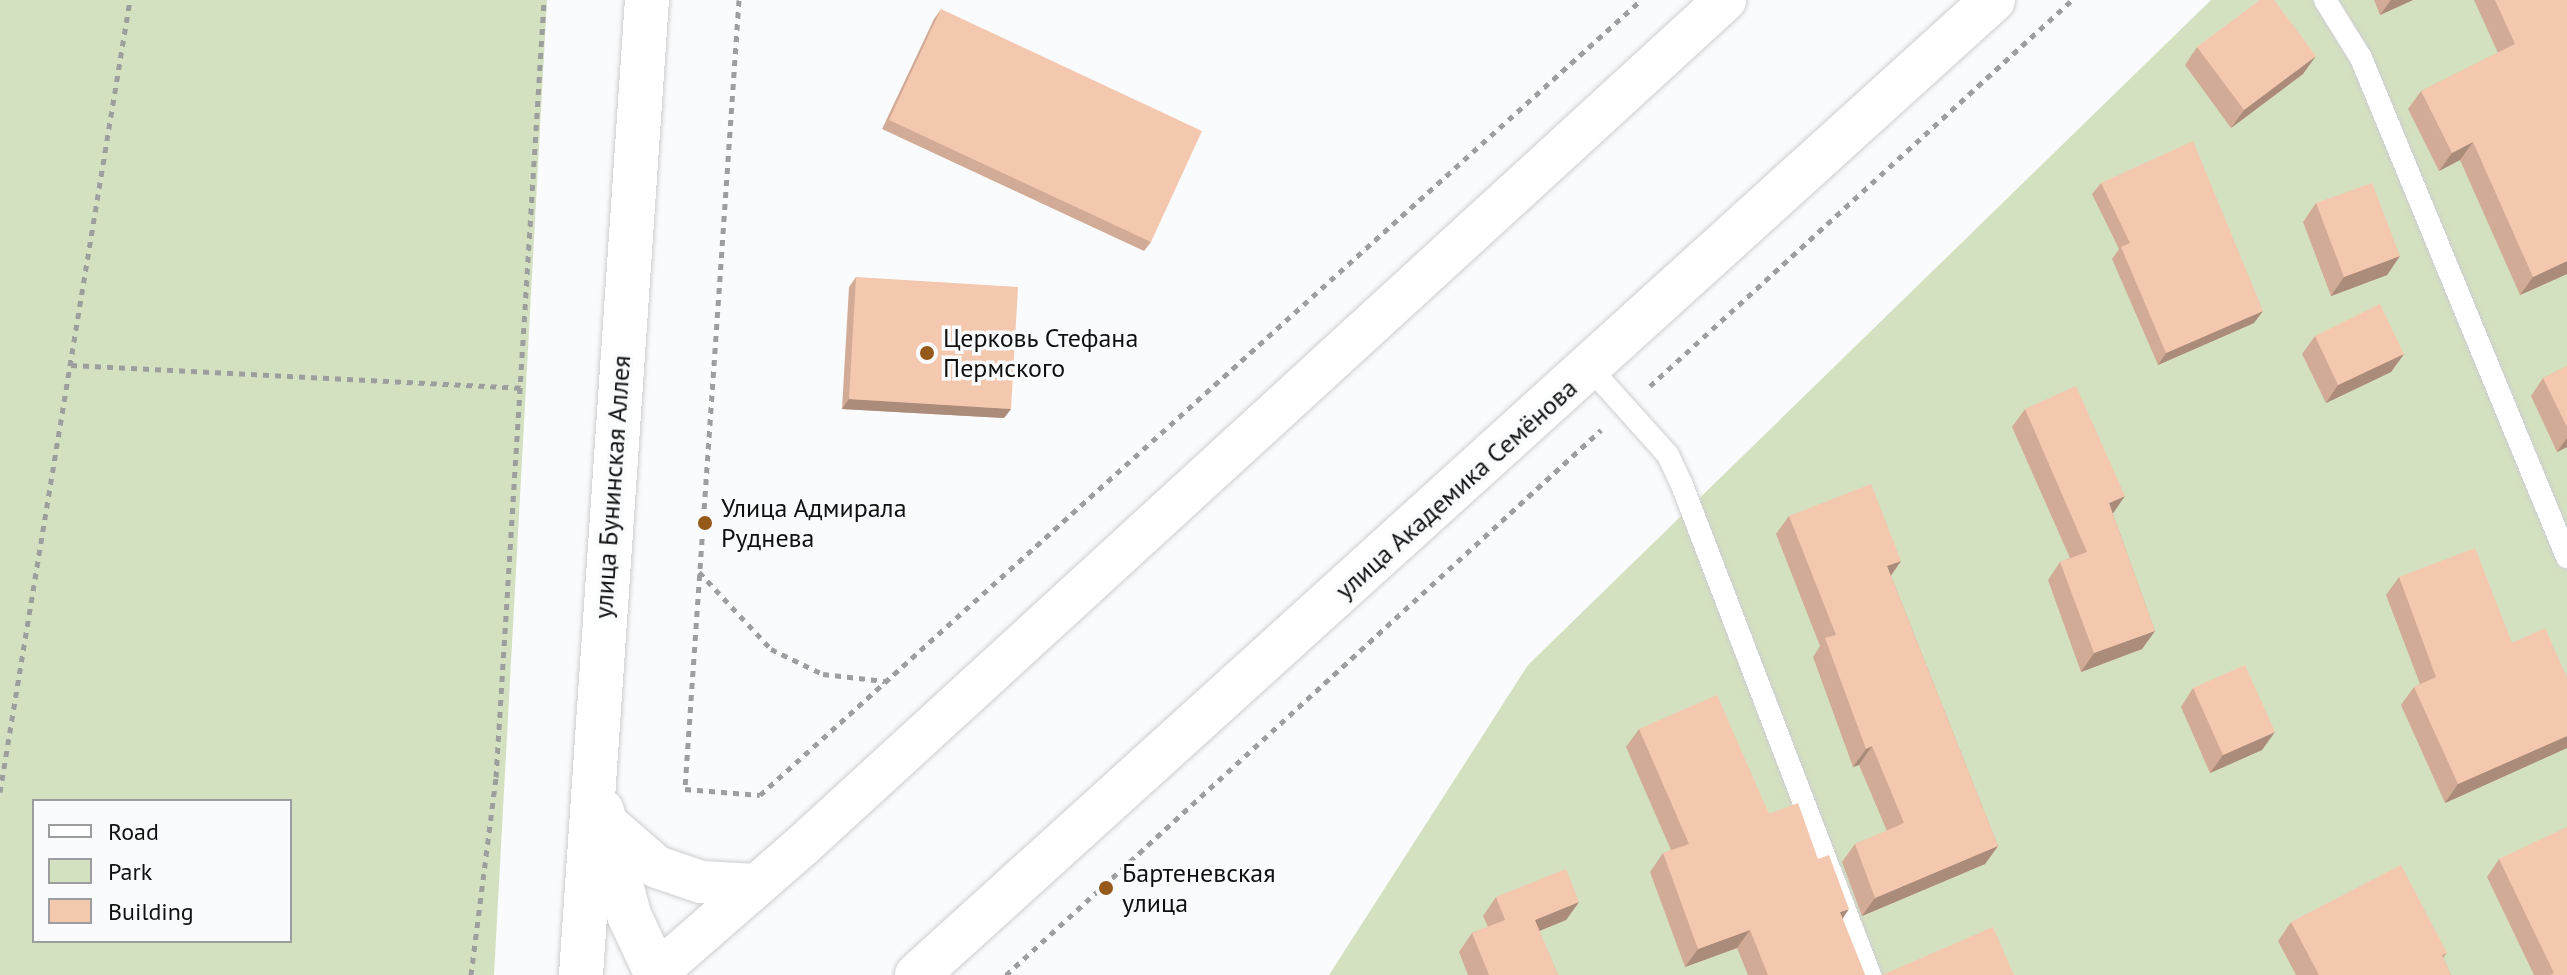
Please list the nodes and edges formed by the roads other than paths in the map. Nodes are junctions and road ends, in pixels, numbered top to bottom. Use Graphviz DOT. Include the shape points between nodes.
graph roads {
  1 [pos="647,0"];
  2 [pos="1725,0"];
  3 [pos="1993,0"];
  4 [pos="2325,0"];
  5 [pos="1590,368"];
  6 [pos="2567,557"];
  7 [pos="592,780"];
  8 [pos="605,822"];
  9 [pos="757,885"];
  10 [pos="656,974"];
  11 [pos="581,975"];
  12 [pos="917,975"];
  13 [pos="1870,975"];
  1 -- 7 [label="main road, улица Бунинская Аллея"];
  2 -- 9 [label="street"];
  3 -- 5 [label="main road, улица Академика Семёнова"];
  4 -- 6 [label="lane" via="2361,58"];
  5 -- 12 [label="main road, улица Академика Семёнова"];
  5 -- 13 [label="lane" via="1668,455 1698,521"];
  7 -- 8 [label="main road"];
  7 -- 11 [label="main road, улица Бунинская Аллея"];
  8 -- 9 [label="street" via="657,867 701,882"];
  8 -- 10 [label="main road" via="629,915"];
  9 -- 10 [label="street"];
}
